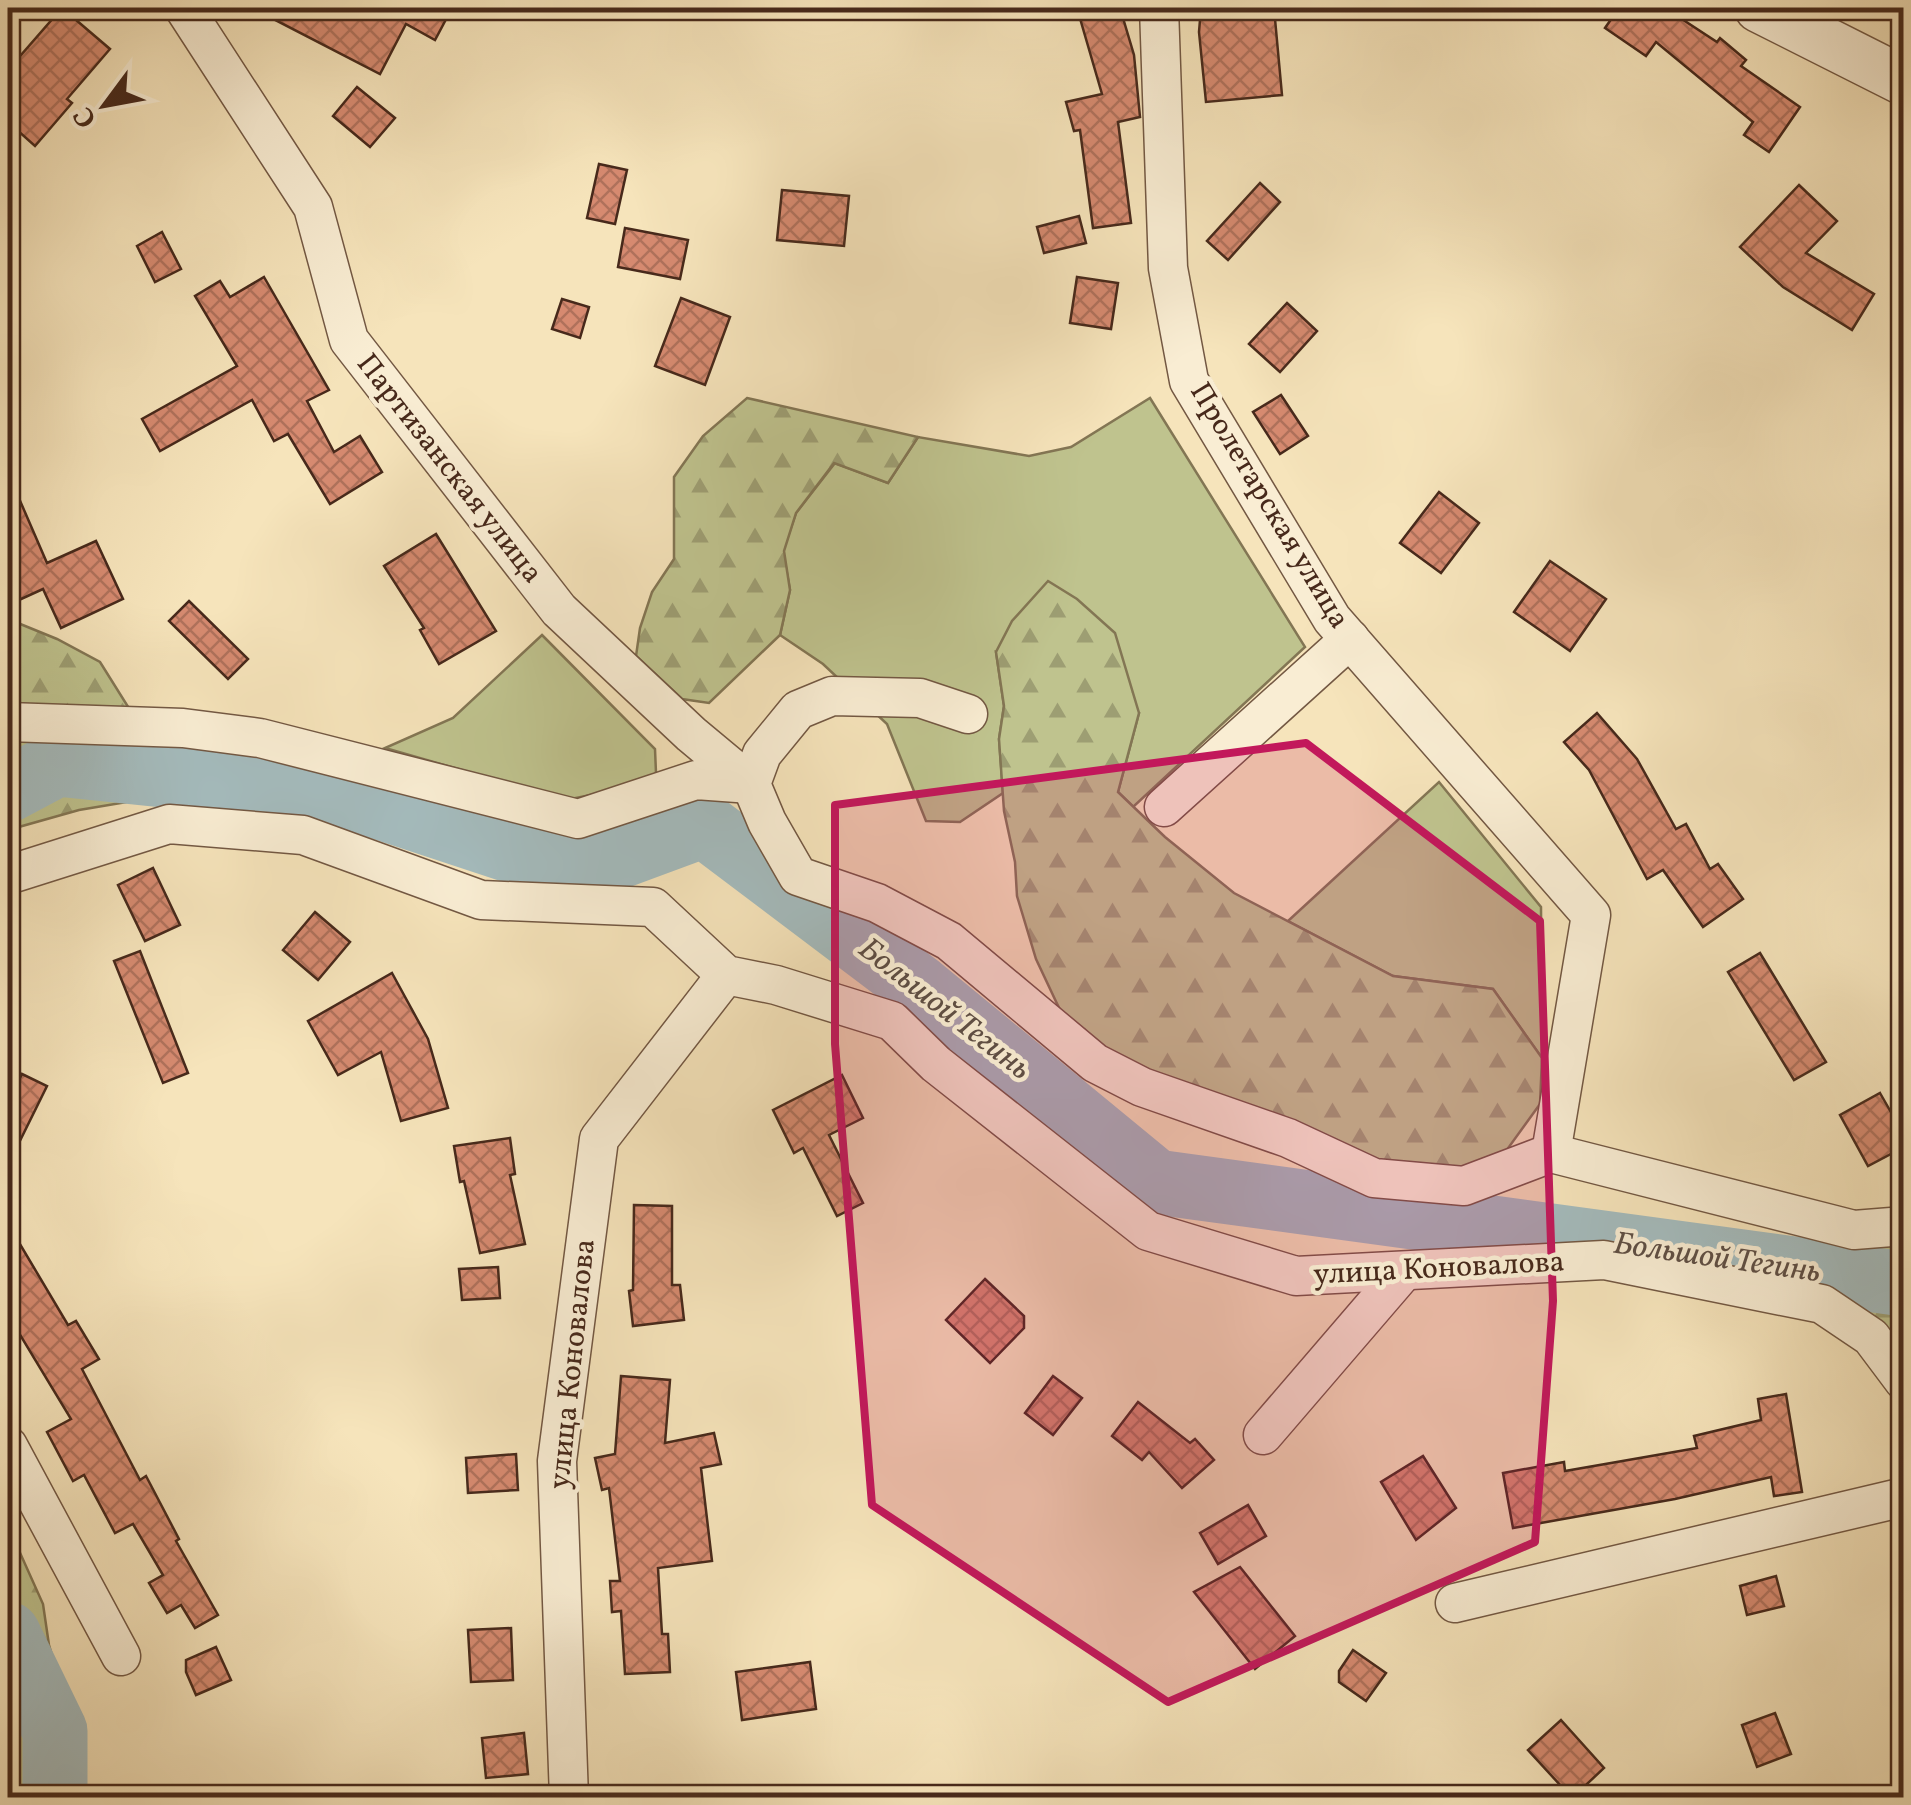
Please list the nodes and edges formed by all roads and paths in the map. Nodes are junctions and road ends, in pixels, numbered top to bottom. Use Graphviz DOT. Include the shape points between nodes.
graph roads {
  1 [pos="184,8"];
  2 [pos="1158,8"];
  3 [pos="1776,17"];
  4 [pos="1901,61"];
  5 [pos="1350,639"];
  6 [pos="968,714"];
  7 [pos="8,722"];
  8 [pos="751,784"];
  9 [pos="1164,807"];
  10 [pos="8,875"];
  11 [pos="726,975"];
  12 [pos="1551,1153"];
  13 [pos="1904,1226"];
  14 [pos="1404,1271"];
  15 [pos="1904,1381"];
  16 [pos="1263,1435"];
  17 [pos="8,1446"];
  18 [pos="1904,1498"];
  19 [pos="1454,1604"];
  20 [pos="121,1656"];
  21 [pos="569,1798"];
  1 -- 8 [label="street, Партизанская улица" via="313,207 350,340 558,610"];
  2 -- 5 [label="street, Пролетарская улица" via="1168,268 1190,381"];
  3 -- 4 [label="street"];
  5 -- 9 [label="street"];
  5 -- 12 [label="street, Пролетарская улица" via="1591,915"];
  6 -- 8 [label="street" via="920,698 832,696 798,710 762,754"];
  7 -- 8 [label="street" via="183,728 260,738 578,818 696,780"];
  8 -- 12 [label="street" via="798,876 877,903 949,941 1095,1063 1142,1087 1288,1138 1374,1178 1464,1186"];
  10 -- 11 [label="street" via="169,824 303,835 480,900 652,907"];
  11 -- 14 [label="street, улица Коновалова" via="892,1021 936,1064 1148,1231 1296,1276"];
  11 -- 21 [label="street, улица Коновалова" via="599,1139 557,1460"];
  12 -- 13 [label="street" via="1854,1230"];
  14 -- 15 [label="street, улица Коновалова" via="1604,1260 1822,1304 1871,1337"];
  14 -- 16 [label="street"];
  17 -- 20 [label="street"];
  18 -- 19 [label="street"];
}
